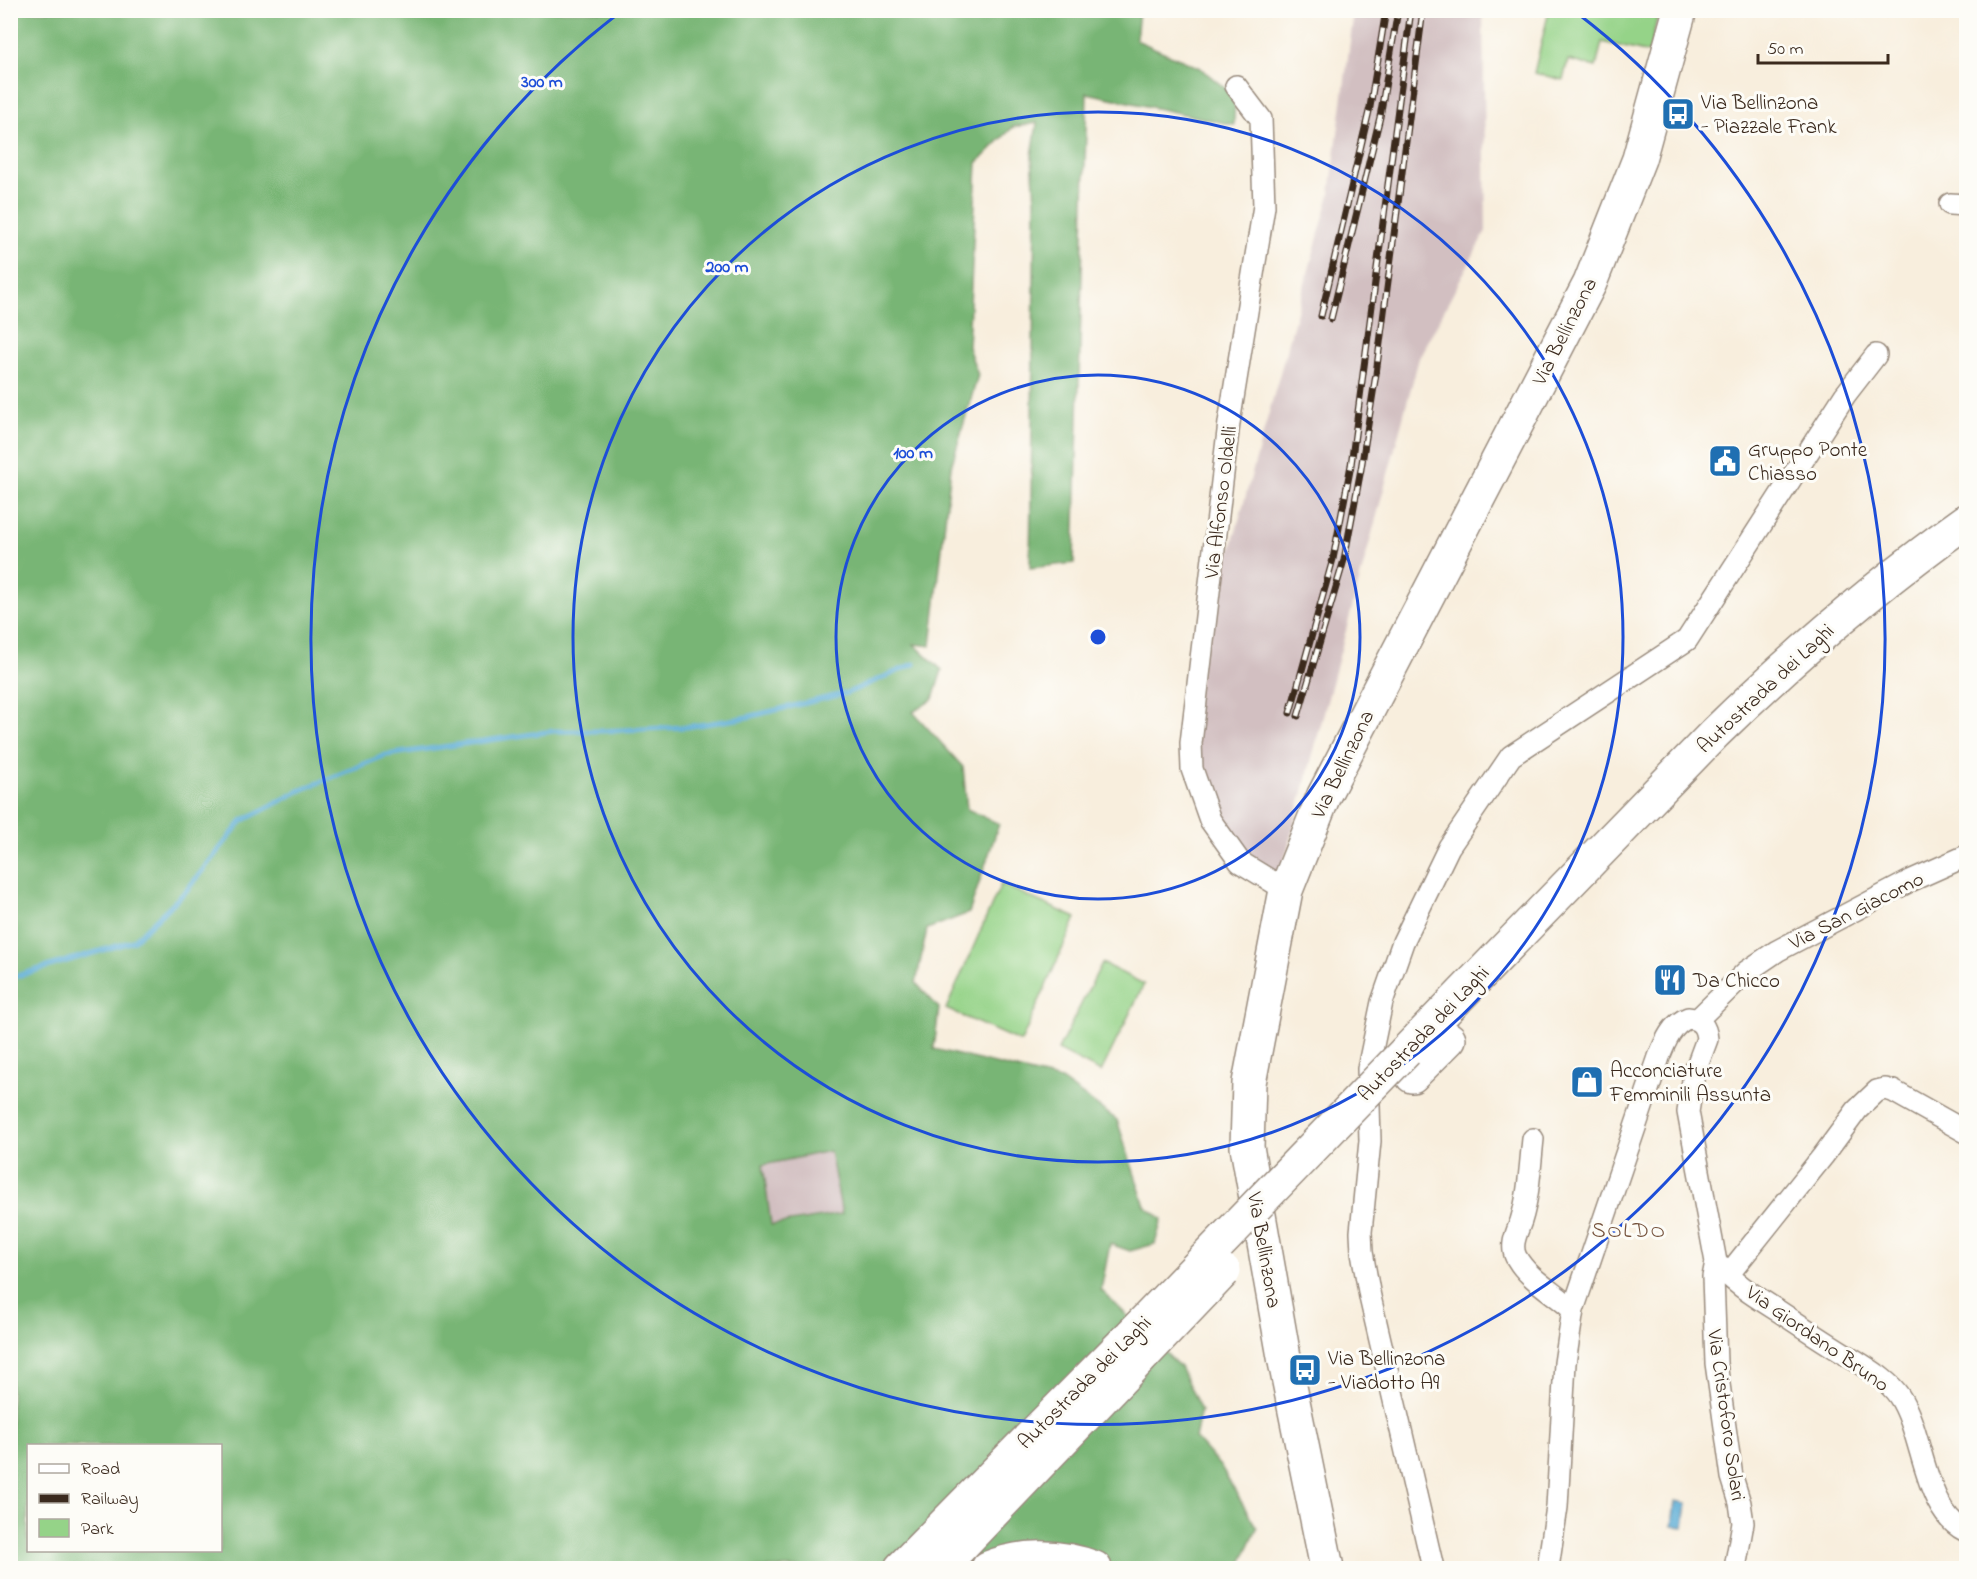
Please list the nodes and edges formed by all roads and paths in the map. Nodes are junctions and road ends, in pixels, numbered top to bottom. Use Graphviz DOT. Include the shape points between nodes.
graph roads {
  1 [pos="1680,10"];
  2 [pos="1236,86"];
  3 [pos="1876,355"];
  4 [pos="1966,521"];
  5 [pos="1966,548"];
  6 [pos="1966,856"];
  7 [pos="1286,890"];
  8 [pos="1697,1020"];
  9 [pos="1409,1064"];
  10 [pos="1966,1132"];
  11 [pos="1533,1139"];
  12 [pos="1722,1268"];
  13 [pos="1573,1310"];
  14 [pos="1137,1346"];
  15 [pos="1966,1531"];
  16 [pos="901,1569"];
  17 [pos="939,1569"];
  18 [pos="988,1569"];
  19 [pos="1095,1569"];
  20 [pos="1327,1569"];
  21 [pos="1433,1569"];
  22 [pos="1548,1569"];
  23 [pos="1735,1569"];
  1 -- 7 [label="main road, Via Bellinzona" via="1639,159 1590,283 1324,795"];
  2 -- 7 [label="street, Via Alfonso Oldelli" via="1261,119 1264,206 1229,423 1191,743 1192,769 1210,820 1240,862"];
  3 -- 21 [label="street" via="1845,396 1687,640 1511,756 1449,847 1403,942 1382,1002 1368,1069 1370,1141 1362,1252"];
  4 -- 9 [label="main road, Autostrada dei Laghi" via="1865,597 1761,688"];
  5 -- 9 [label="main road, Autostrada dei Laghi" via="1838,649 1746,732"];
  6 -- 8 [label="street, Via San Giacomo" via="1777,951 1746,972"];
  7 -- 20 [label="main road, Via Bellinzona" via="1249,1083 1247,1147"];
  8 -- 12 [label="street, Via Cristoforo Solari" via="1705,1028 1707,1039 1689,1095 1689,1123"];
  8 -- 13 [label="street" via="1679,1022 1665,1041"];
  9 -- 14 [label="main road, Autostrada dei Laghi, bridge"];
  10 -- 12 [label="street" via="1893,1091 1877,1091"];
  11 -- 13 [label="street" via="1515,1254 1537,1280"];
  12 -- 15 [label="street, Via Giordano Bruno" via="1754,1295 1870,1370 1898,1394 1908,1412 1939,1503 1950,1519"];
  12 -- 23 [label="street, Via Cristoforo Solari" via="1713,1277 1716,1364 1732,1477 1743,1523"];
  13 -- 22 [label="street" via="1565,1364 1557,1507"];
  14 -- 16 [label="main road, Autostrada dei Laghi"];
  14 -- 17 [label="main road, Autostrada dei Laghi"];
  18 -- 19 [label="main road" via="1032,1557 1068,1560"];
}
